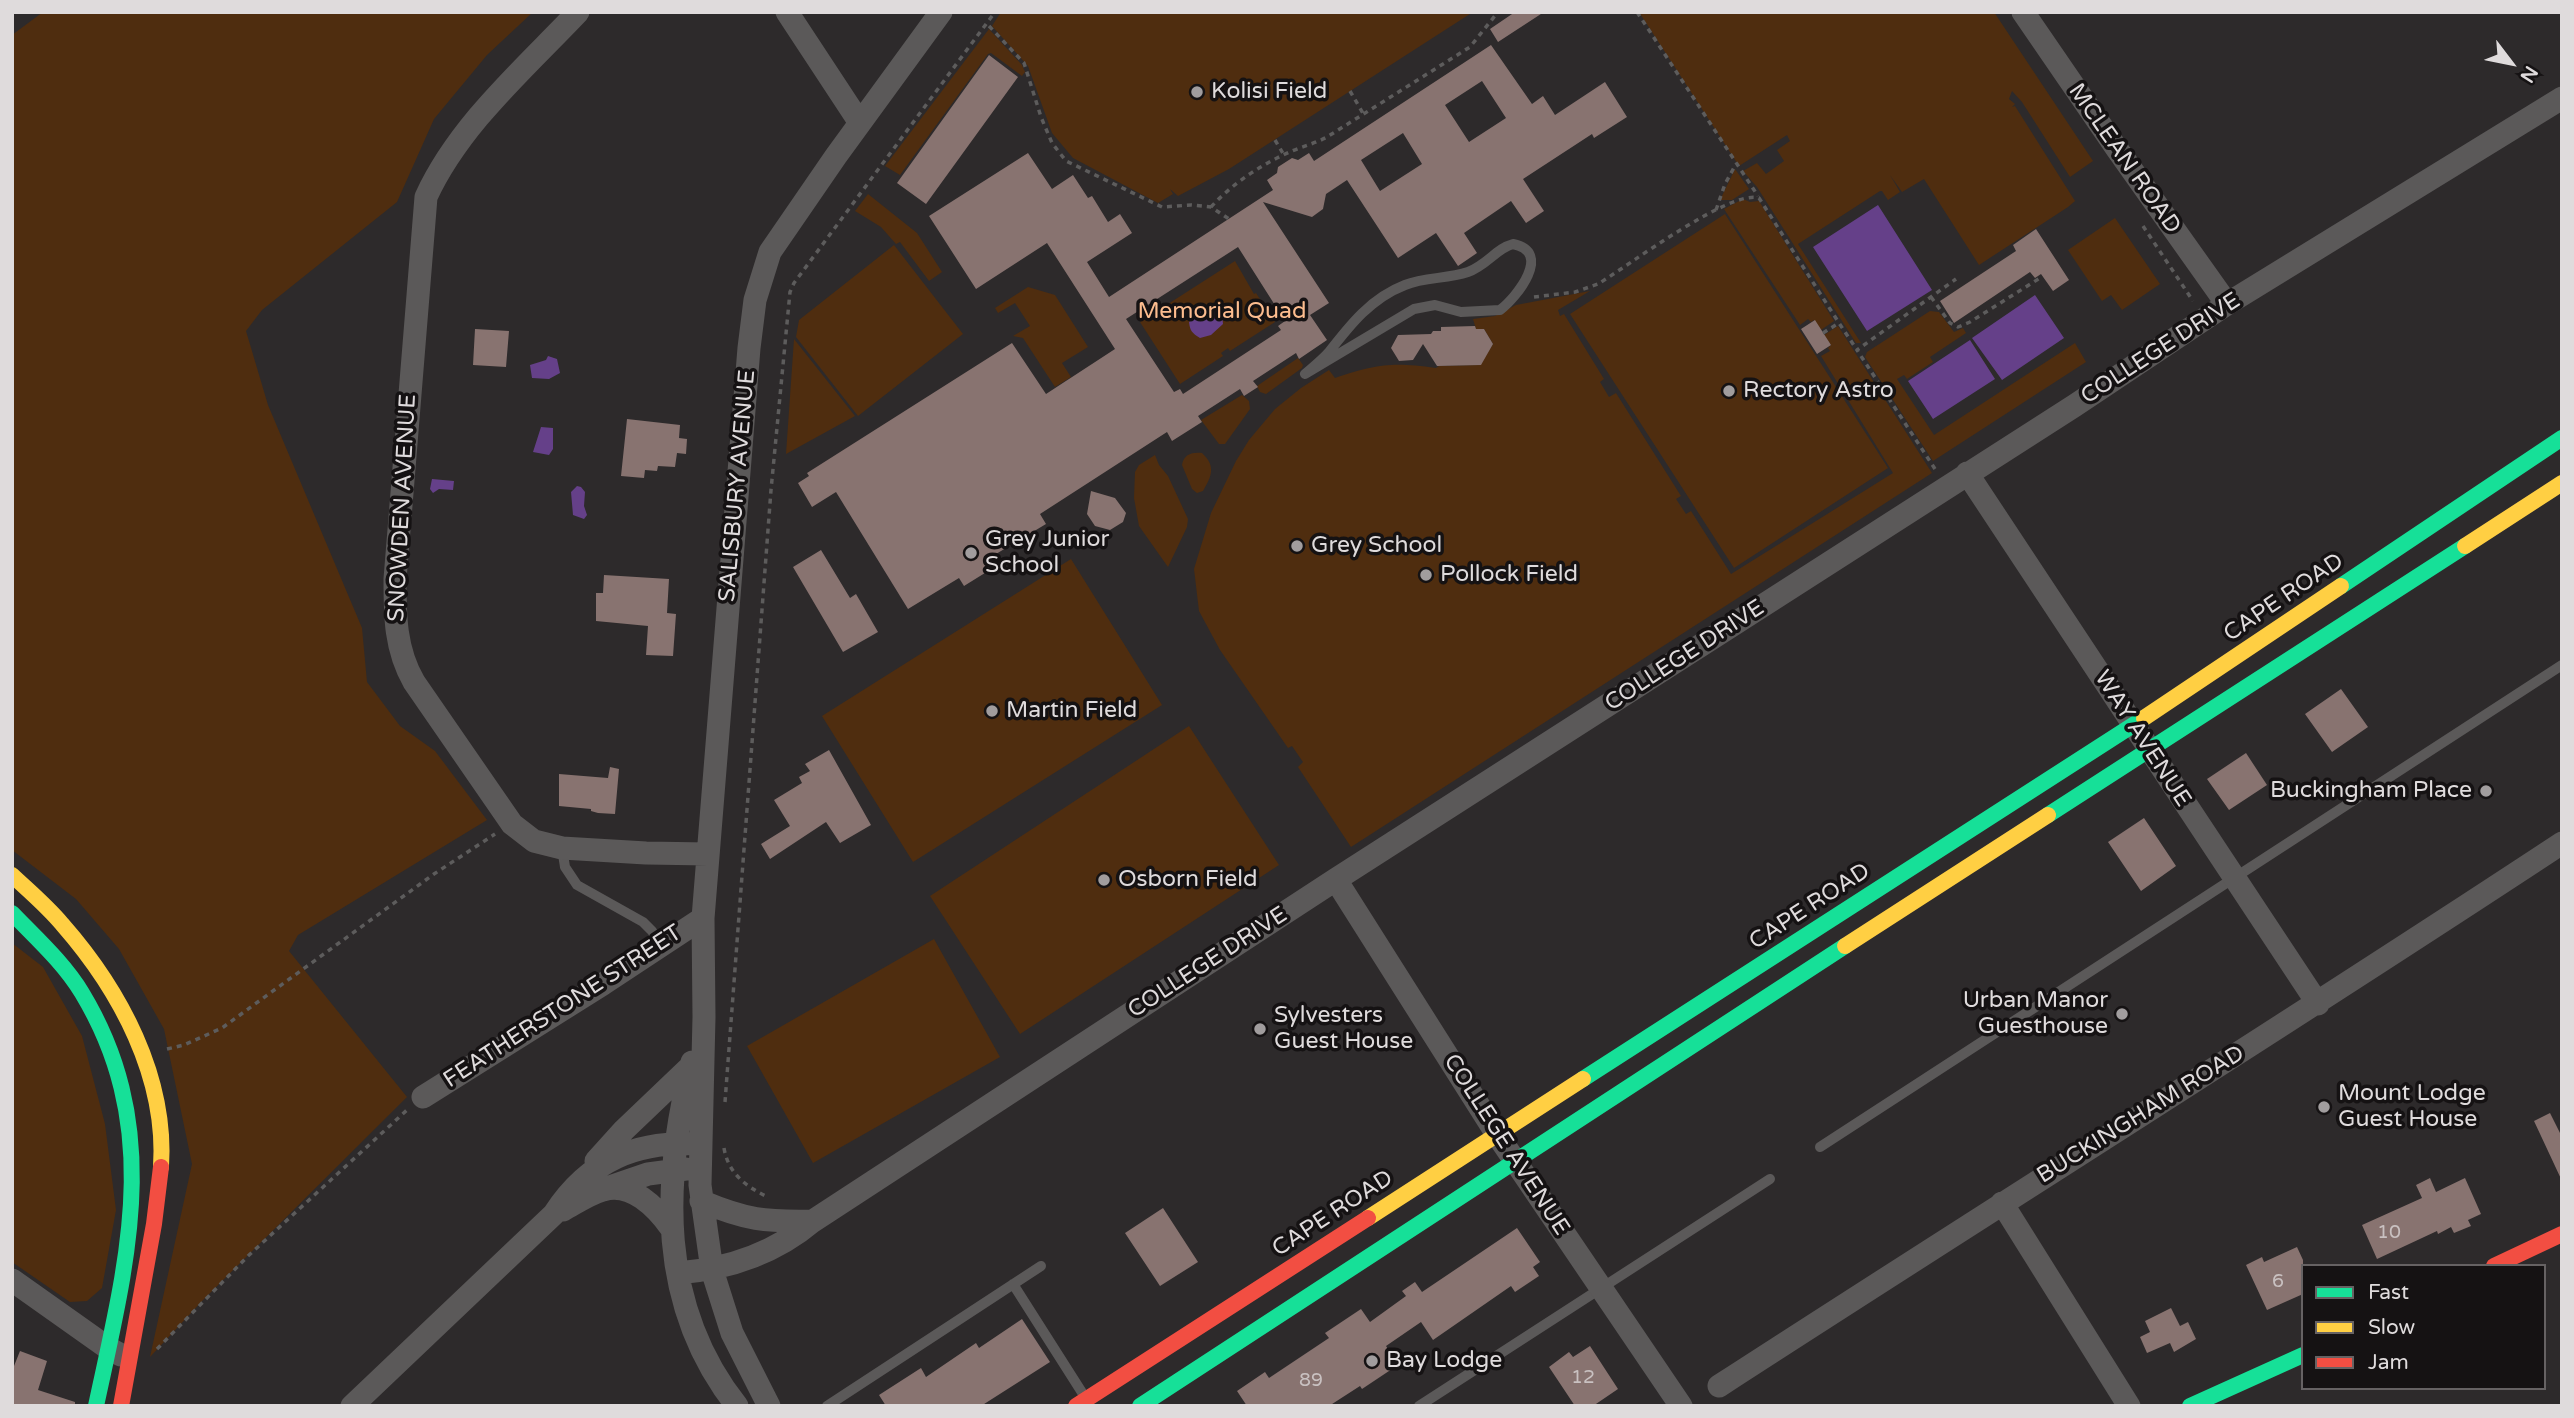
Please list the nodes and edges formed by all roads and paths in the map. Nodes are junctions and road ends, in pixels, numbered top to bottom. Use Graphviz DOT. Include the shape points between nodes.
graph roads {
  1 [pos="578,12"];
  2 [pos="787,12"];
  3 [pos="941,12"];
  4 [pos="995,12"];
  5 [pos="1498,12"];
  6 [pos="1637,12"];
  7 [pos="2023,12"];
  8 [pos="989,26"];
  9 [pos="1350,92"];
  10 [pos="2562,98"];
  11 [pos="1364,115"];
  12 [pos="860,123"];
  13 [pos="1275,140"];
  14 [pos="1284,155"];
  15 [pos="1736,164"];
  16 [pos="1759,198"];
  17 [pos="1211,207"];
  18 [pos="1716,210"];
  19 [pos="2136,216"];
  20 [pos="1229,219"];
  21 [pos="2040,278"];
  22 [pos="1956,279"];
  23 [pos="1931,297"];
  24 [pos="1511,302"];
  25 [pos="2194,303"];
  26 [pos="2227,304"];
  27 [pos="1839,323"];
  28 [pos="1823,332"];
  29 [pos="1857,350"];
  30 [pos="2562,438"];
  31 [pos="1968,474"];
  32 [pos="1925,477"];
  33 [pos="2562,483"];
  34 [pos="2562,665"];
  35 [pos="2133,725"];
  36 [pos="2150,751"];
  37 [pos="512,824"];
  38 [pos="2562,844"];
  39 [pos="562,848"];
  40 [pos="708,854"];
  41 [pos="12,875"];
  42 [pos="2233,877"];
  43 [pos="1336,880"];
  44 [pos="12,913"];
  45 [pos="703,918"];
  46 [pos="661,946"];
  47 [pos="2318,1004"];
  48 [pos="704,1017"];
  49 [pos="144,1054"];
  50 [pos="691,1066"];
  51 [pos="424,1097"];
  52 [pos="725,1103"];
  53 [pos="1498,1136"];
  54 [pos="724,1138"];
  55 [pos="677,1143"];
  56 [pos="1820,1147"];
  57 [pos="700,1156"];
  58 [pos="1514,1160"];
  59 [pos="674,1170"];
  60 [pos="1770,1179"];
  61 [pos="605,1189"];
  62 [pos="771,1199"];
  63 [pos="701,1201"];
  64 [pos="2001,1203"];
  65 [pos="560,1205"];
  66 [pos="813,1221"];
  67 [pos="671,1228"];
  68 [pos="2562,1234"];
  69 [pos="2498,1264"];
  70 [pos="1041,1266"];
  71 [pos="712,1270"];
  72 [pos="678,1273"];
  73 [pos="12,1280"];
  74 [pos="1013,1284"];
  75 [pos="1601,1289"];
  76 [pos="107,1348"];
  77 [pos="2301,1356"];
  78 [pos="140,1358"];
  79 [pos="1720,1385"];
  80 [pos="1081,1402"];
  81 [pos="96,1406"];
  82 [pos="121,1406"];
  83 [pos="352,1406"];
  84 [pos="737,1406"];
  85 [pos="769,1406"];
  86 [pos="827,1406"];
  87 [pos="1140,1406"];
  88 [pos="1419,1406"];
  89 [pos="1681,1406"];
  90 [pos="2129,1406"];
  91 [pos="2189,1406"];
  1 -- 37 [label="street, SNOWDEN AVENUE" via="481,115 435,177 426,197 414,327 396,579 398,645 414,682"];
  2 -- 12 [label="street"];
  3 -- 12 [label="street, SALISBURY AVENUE"];
  4 -- 52 [label="path" via="790,292"];
  5 -- 11 [label="path" via="1470,47"];
  6 -- 15 [label="path"];
  7 -- 26 [label="street, MCLEAN ROAD"];
  8 -- 17 [label="path" via="1024,64 1048,134 1066,161 1162,207"];
  9 -- 11 [label="path"];
  10 -- 26 [label="street, COLLEGE DRIVE"];
  11 -- 14 [label="path" via="1312,145"];
  12 -- 40 [label="street, SALISBURY AVENUE" via="776,242 755,300"];
  13 -- 14 [label="path"];
  14 -- 17 [label="path" via="1236,184"];
  15 -- 16 [label="path"];
  15 -- 18 [label="path"];
  16 -- 18 [label="path" via="1746,196"];
  16 -- 27 [label="path"];
  17 -- 20 [label="path"];
  18 -- 24 [label="path" via="1598,284"];
  19 -- 25 [label="path"];
  21 -- 23 [label="path" via="1958,327"];
  22 -- 23 [label="path"];
  23 -- 29 [label="path"];
  24 -- 24 [label="lane" via="1488,312 1461,312 1435,305 1414,309 1305,374 1352,322 1389,292 1429,278 1467,272 1513,244 1525,248 1531,259 1527,279"];
  26 -- 31 [label="street, COLLEGE DRIVE"];
  27 -- 28 [label="path"];
  27 -- 29 [label="path"];
  29 -- 32 [label="path" via="1937,470"];
  30 -- 35 [label="main road, CAPE ROAD"];
  31 -- 35 [label="street, WAY AVENUE"];
  31 -- 43 [label="street, COLLEGE DRIVE"];
  33 -- 36 [label="main road"];
  34 -- 42 [label="lane"];
  35 -- 36 [label="street, WAY AVENUE"];
  35 -- 53 [label="main road, CAPE ROAD"];
  36 -- 42 [label="street, WAY AVENUE"];
  36 -- 58 [label="main road"];
  37 -- 39 [label="street, SNOWDEN AVENUE" via="534,841"];
  37 -- 49 [label="path" via="443,868 222,1028 184,1045"];
  38 -- 47 [label="street, BUCKINGHAM ROAD"];
  39 -- 40 [label="street, SNOWDEN AVENUE"];
  39 -- 46 [label="lane" via="565,867 577,885 643,922"];
  40 -- 45 [label="street, SALISBURY AVENUE"];
  41 -- 49 [label="main road" via="62,922 101,973"];
  42 -- 47 [label="street, WAY AVENUE"];
  42 -- 56 [label="lane"];
  43 -- 53 [label="street, COLLEGE AVENUE"];
  43 -- 66 [label="street, COLLEGE DRIVE"];
  44 -- 76 [label="main road" via="56,957 98,1020 116,1064 130,1120 134,1196"];
  45 -- 46 [label="street, FEATHERSTONE STREET"];
  45 -- 48 [label="street, SALISBURY AVENUE"];
  46 -- 51 [label="street, FEATHERSTONE STREET"];
  47 -- 64 [label="street, BUCKINGHAM ROAD"];
  48 -- 50 [label="street, SALISBURY AVENUE"];
  48 -- 57 [label="street, SALISBURY AVENUE"];
  49 -- 78 [label="main road" via="161,1134 161,1172"];
  50 -- 55 [label="street, SALISBURY AVENUE"];
  50 -- 65 [label="street" via="624,1130"];
  51 -- 78 [label="path"];
  53 -- 58 [label="street, COLLEGE AVENUE"];
  53 -- 80 [label="main road, CAPE ROAD"];
  54 -- 62 [label="path" via="730,1167 746,1185"];
  55 -- 57 [label="street"];
  55 -- 59 [label="street, SALISBURY AVENUE"];
  55 -- 65 [label="street" via="654,1144 614,1157"];
  57 -- 59 [label="street"];
  57 -- 63 [label="street, SALISBURY AVENUE"];
  58 -- 75 [label="street, COLLEGE AVENUE"];
  58 -- 87 [label="main road"];
  59 -- 61 [label="street"];
  59 -- 67 [label="street, SALISBURY AVENUE"];
  60 -- 75 [label="lane"];
  61 -- 65 [label="street"];
  61 -- 67 [label="street" via="641,1197 659,1210"];
  63 -- 66 [label="street" via="748,1219"];
  63 -- 71 [label="street, SALISBURY AVENUE"];
  64 -- 79 [label="street, BUCKINGHAM ROAD"];
  64 -- 90 [label="street"];
  65 -- 83 [label="street"];
  66 -- 71 [label="street, COLLEGE DRIVE" via="777,1246"];
  67 -- 72 [label="street, SALISBURY AVENUE"];
  68 -- 69 [label="main road"];
  70 -- 74 [label="lane"];
  71 -- 72 [label="street, COLLEGE DRIVE"];
  71 -- 85 [label="street, SALISBURY AVENUE" via="732,1333"];
  72 -- 84 [label="street, SALISBURY AVENUE" via="700,1349"];
  73 -- 76 [label="street"];
  74 -- 80 [label="lane"];
  74 -- 86 [label="lane"];
  75 -- 88 [label="lane"];
  75 -- 89 [label="street, COLLEGE AVENUE"];
  76 -- 78 [label="street"];
  76 -- 81 [label="main road"];
  77 -- 91 [label="main road"];
  78 -- 82 [label="main road"];
}
